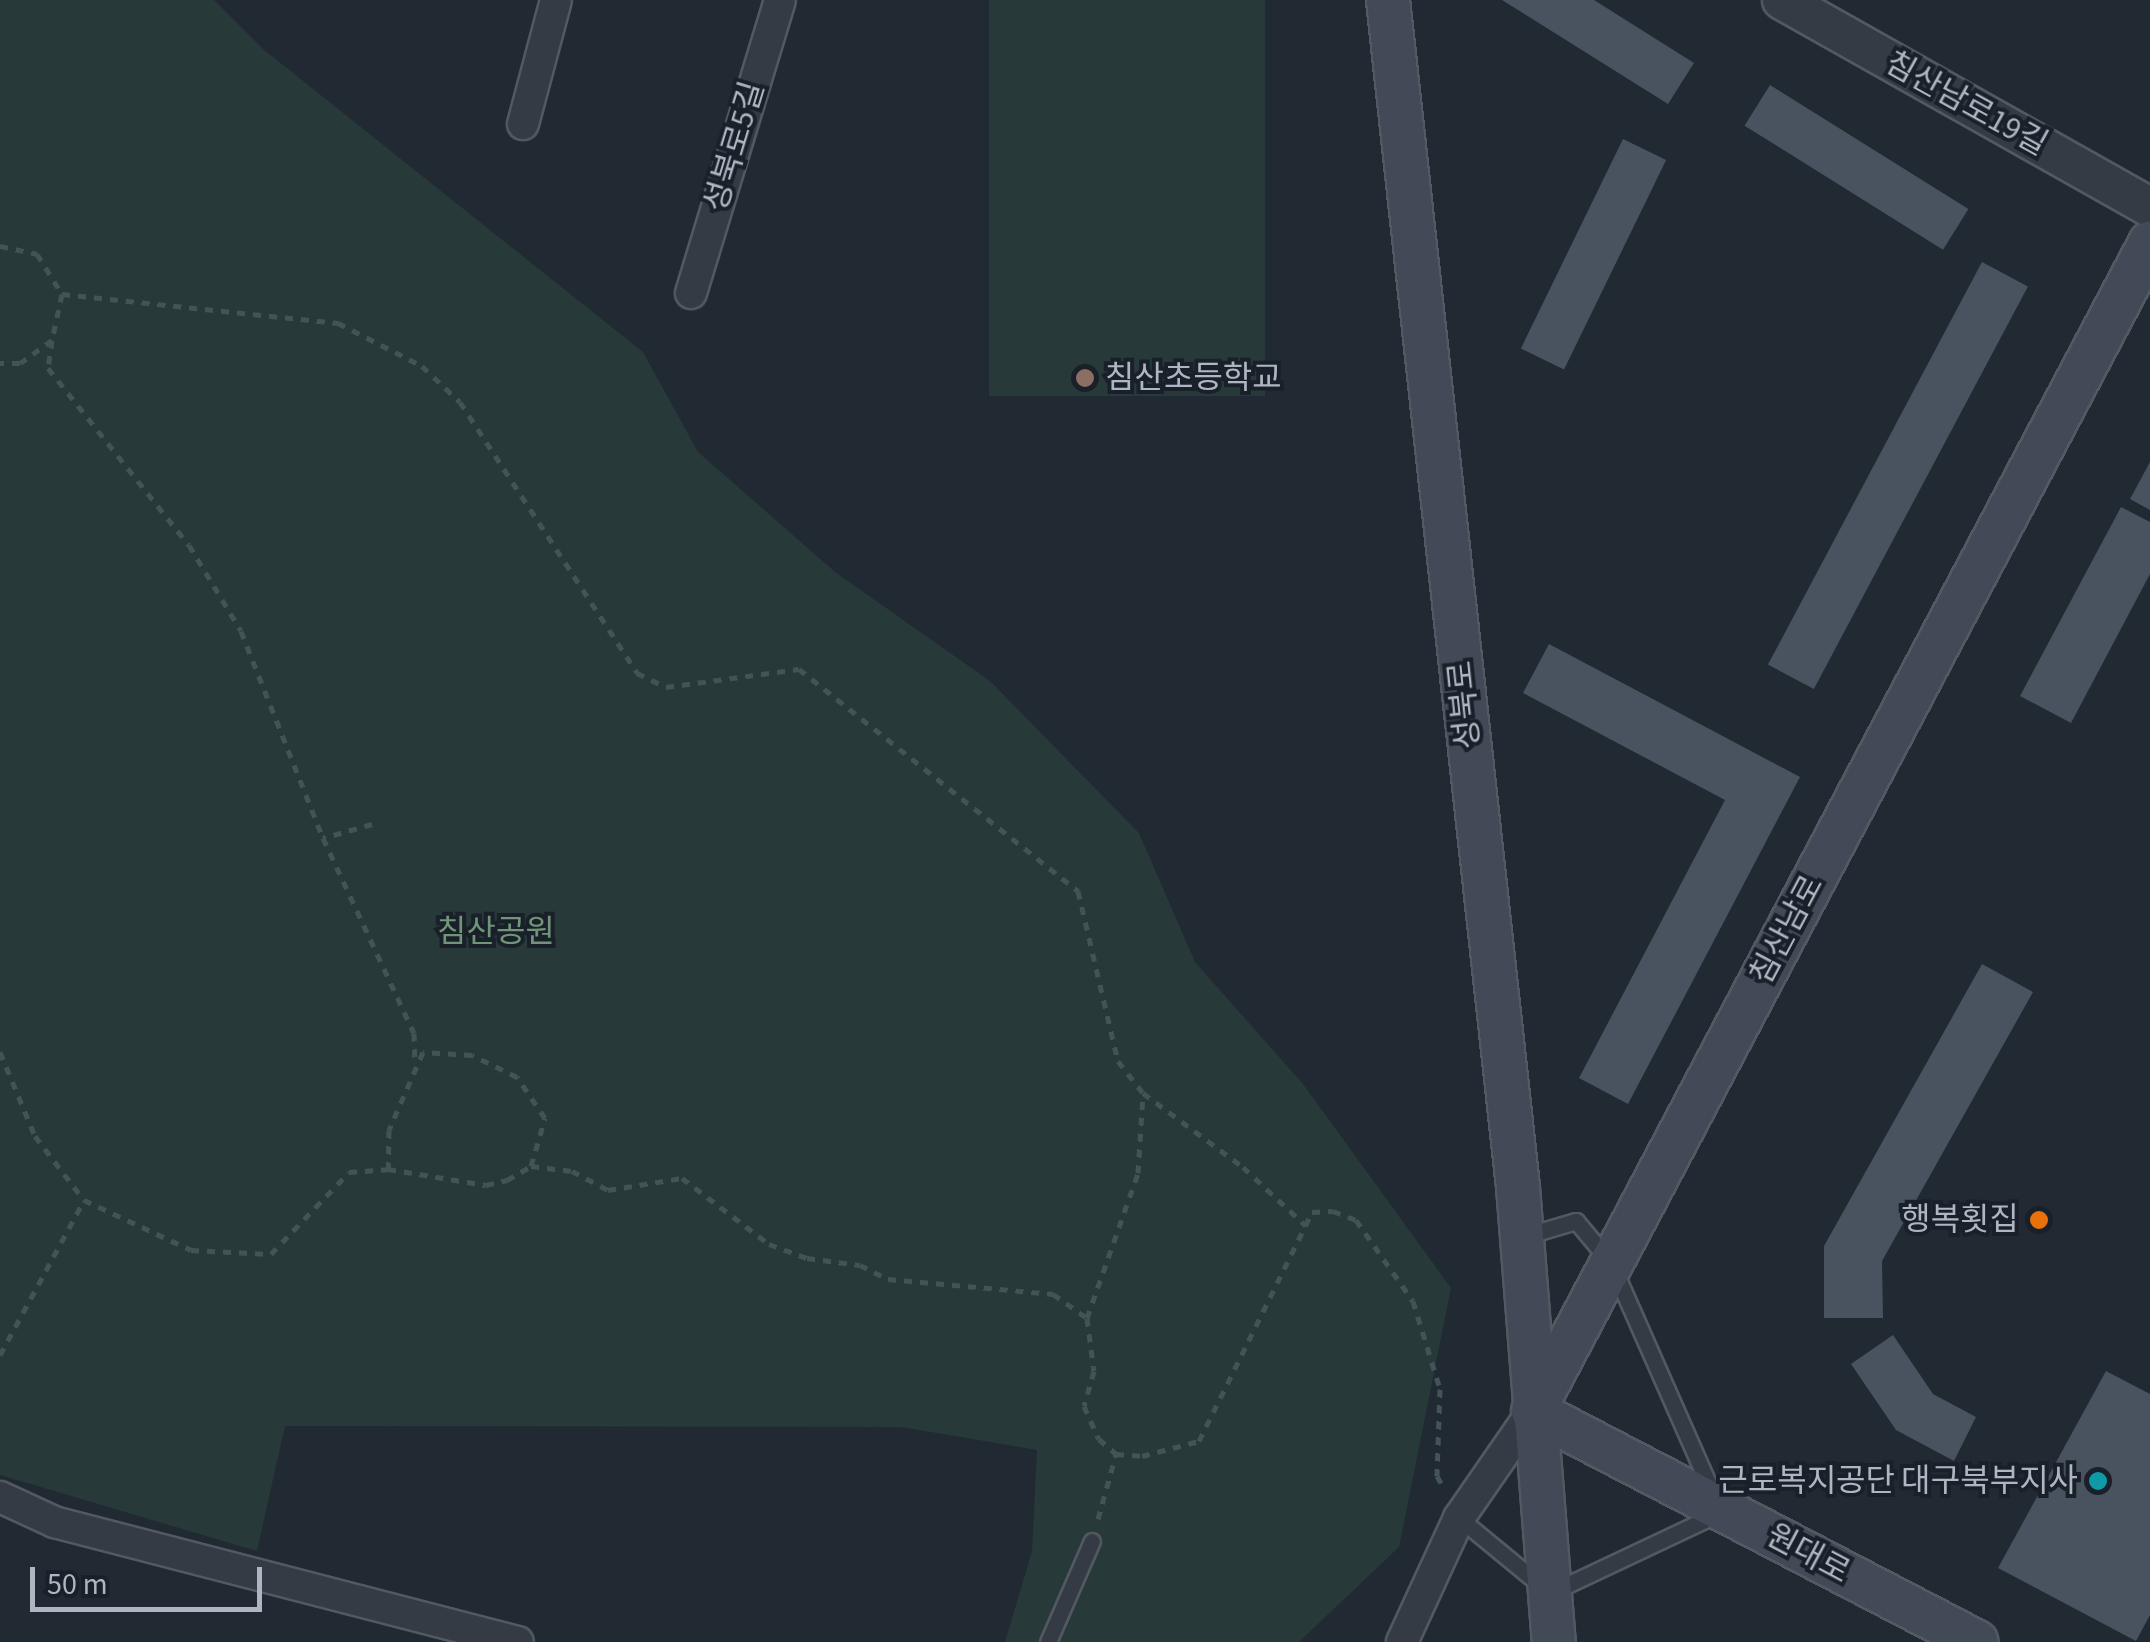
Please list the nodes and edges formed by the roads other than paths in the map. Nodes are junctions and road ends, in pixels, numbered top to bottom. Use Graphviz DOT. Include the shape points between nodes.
graph roads {
  1 [pos="556,0"];
  2 [pos="780,0"];
  3 [pos="1388,0"];
  4 [pos="1782,0"];
  5 [pos="523,124"];
  6 [pos="2150,207"];
  7 [pos="2150,243"];
  8 [pos="691,293"];
  9 [pos="1521,1237"];
  10 [pos="1611,1263"];
  11 [pos="1533,1410"];
  12 [pos="0,1497"];
  13 [pos="1720,1508"];
  14 [pos="1459,1518"];
  15 [pos="1092,1540"];
  16 [pos="1550,1593"];
  17 [pos="518,1642"];
  18 [pos="1048,1642"];
  19 [pos="1402,1642"];
  20 [pos="1554,1642"];
  21 [pos="1977,1642"];
  1 -- 5 [label="street"];
  2 -- 8 [label="street, 성북로5길"];
  3 -- 9 [label="main road, 성북로"];
  4 -- 6 [label="street, 침산남로19길"];
  7 -- 10 [label="main road, 침산남로"];
  9 -- 10 [label="lane" via="1576,1221"];
  9 -- 11 [label="main road, 성북로"];
  10 -- 11 [label="main road, 침산남로"];
  10 -- 13 [label="lane"];
  11 -- 13 [label="main road, 원대로"];
  11 -- 14 [label="street"];
  11 -- 16 [label="main road"];
  12 -- 17 [label="street" via="54,1522"];
  13 -- 16 [label="lane"];
  13 -- 21 [label="main road, 원대로"];
  14 -- 16 [label="lane"];
  14 -- 19 [label="street"];
  15 -- 18 [label="lane"];
  16 -- 20 [label="main road"];
}
